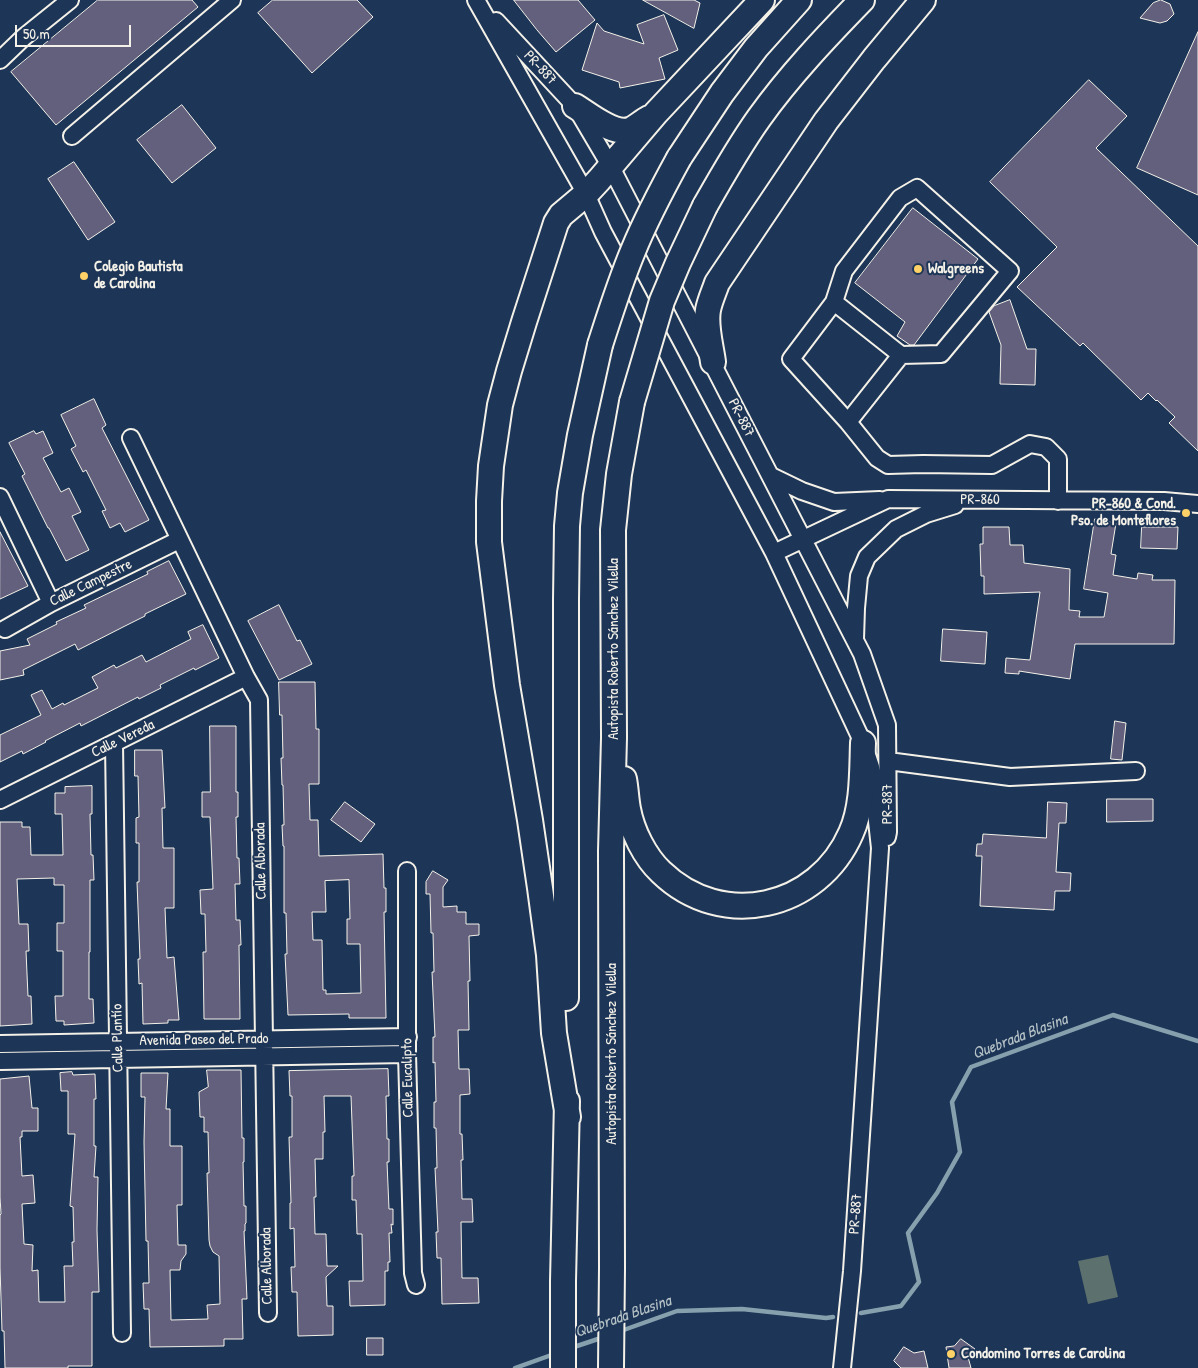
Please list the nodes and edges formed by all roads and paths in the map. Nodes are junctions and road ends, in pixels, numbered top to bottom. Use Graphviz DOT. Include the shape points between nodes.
graph roads {
  1 [pos="70,0"];
  2 [pos="232,0"];
  3 [pos="476,0"];
  4 [pos="762,0"];
  5 [pos="800,0"];
  6 [pos="862,0"];
  7 [pos="924,0"];
  8 [pos="0,60"];
  9 [pos="576,106"];
  10 [pos="656,113"];
  11 [pos="72,136"];
  12 [pos="611,167"];
  13 [pos="586,194"];
  14 [pos="834,302"];
  15 [pos="901,355"];
  16 [pos="713,362"];
  17 [pos="848,422"];
  18 [pos="131,438"];
  19 [pos="771,476"];
  20 [pos="0,497"];
  21 [pos="888,499"];
  22 [pos="971,500"];
  23 [pos="1058,500"];
  24 [pos="1198,504"];
  25 [pos="804,539"];
  26 [pos="179,540"];
  27 [pos="774,553"];
  28 [pos="51,603"];
  29 [pos="5,629"];
  30 [pos="855,641"];
  31 [pos="246,677"];
  32 [pos="614,738"];
  33 [pos="114,743"];
  34 [pos="863,743"];
  35 [pos="888,761"];
  36 [pos="1136,771"];
  37 [pos="0,800"];
  38 [pos="407,871"];
  39 [pos="878,881"];
  40 [pos="408,1036"];
  41 [pos="264,1039"];
  42 [pos="118,1042"];
  43 [pos="0,1044"];
  44 [pos="407,1054"];
  45 [pos="264,1057"];
  46 [pos="118,1059"];
  47 [pos="0,1061"];
  48 [pos="568,1117"];
  49 [pos="416,1285"];
  50 [pos="268,1313"];
  51 [pos="122,1333"];
  52 [pos="563,1368"];
  53 [pos="611,1368"];
  54 [pos="842,1368"];
  1 -- 8 [label="street"];
  2 -- 11 [label="street"];
  3 -- 9 [label="street, PR-887"];
  3 -- 13 [label="street, PR-887"];
  4 -- 10 [label="highway"];
  5 -- 48 [label="highway, bridge" via="756,48 722,93 656,200 611,310 580,434 567,526"];
  6 -- 32 [label="highway, Autopista Roberto Sánchez Vilella, bridge" via="794,73 732,158 705,206 662,301 632,402 619,474 613,530"];
  7 -- 16 [label="highway" via="826,121 718,283 708,312"];
  9 -- 10 [label="highway" via="622,132"];
  9 -- 12 [label="street, PR-887"];
  10 -- 12 [label="highway"];
  12 -- 13 [label="highway"];
  12 -- 16 [label="street, PR-887"];
  13 -- 27 [label="street, PR-887" via="603,232"];
  13 -- 48 [label="highway" via="556,223 524,322 500,405 489,501 489,542 507,686 540,888 549,955 554,1033"];
  14 -- 15 [label="street"];
  14 -- 15 [label="street" via="844,271 900,198 917,188 1010,271 941,354"];
  14 -- 17 [label="street" via="792,359"];
  15 -- 17 [label="street"];
  16 -- 19 [label="street, PR-887"];
  17 -- 23 [label="street" via="877,458 888,465 992,465 1030,444 1046,447 1058,459"];
  18 -- 26 [label="street, Calle Alborada"];
  19 -- 21 [label="street" via="834,502"];
  19 -- 25 [label="street, PR-887"];
  20 -- 28 [label="street"];
  21 -- 22 [label="street, PR-860 / PR-860"];
  21 -- 25 [label="street, PR-860 / PR-860"];
  22 -- 23 [label="street, PR-860 / PR-860"];
  22 -- 30 [label="street" via="926,514 896,529 866,557 859,576"];
  23 -- 24 [label="street, PR-860 / PR-860"];
  25 -- 27 [label="street, PR-860 / PR-860"];
  25 -- 30 [label="street, PR-887"];
  26 -- 28 [label="street, Calle Campestre"];
  26 -- 31 [label="street, Calle Alborada"];
  27 -- 34 [label="street, PR-887"];
  28 -- 29 [label="street, Calle Campestre"];
  30 -- 35 [label="street, PR-887" via="887,725"];
  31 -- 33 [label="street, Calle Vereda"];
  31 -- 41 [label="street, Calle Alborada" via="259,700"];
  32 -- 34 [label="highway" via="630,816 649,857 661,872 689,893 724,905 742,906 775,901 802,890 828,870 838,857 853,831 862,787"];
  32 -- 53 [label="highway, Autopista Roberto Sánchez Vilella"];
  33 -- 37 [label="street, Calle Vereda"];
  33 -- 42 [label="street, Calle Plantío"];
  34 -- 39 [label="street, PR-887" via="871,767 880,848"];
  35 -- 36 [label="street" via="1010,777"];
  35 -- 39 [label="street, PR-887" via="888,832"];
  38 -- 40 [label="street, Calle Eucalipto"];
  39 -- 54 [label="street, PR-887"];
  40 -- 41 [label="street, Avenida Paseo del Prado"];
  40 -- 44 [label="street, Calle Eucalipto"];
  41 -- 42 [label="street, Avenida Paseo del Prado"];
  41 -- 45 [label="street, Calle Alborada"];
  42 -- 43 [label="street, Avenida Paseo del Prado"];
  42 -- 46 [label="street, Calle Plantío"];
  44 -- 45 [label="street, Avenida Paseo del Prado"];
  44 -- 49 [label="street, Calle Eucalipto" via="413,1273"];
  45 -- 46 [label="street, Avenida Paseo del Prado"];
  45 -- 50 [label="street, Calle Alborada"];
  46 -- 47 [label="street, Avenida Paseo del Prado"];
  46 -- 51 [label="street, Calle Plantío"];
  48 -- 52 [label="highway"];
}
